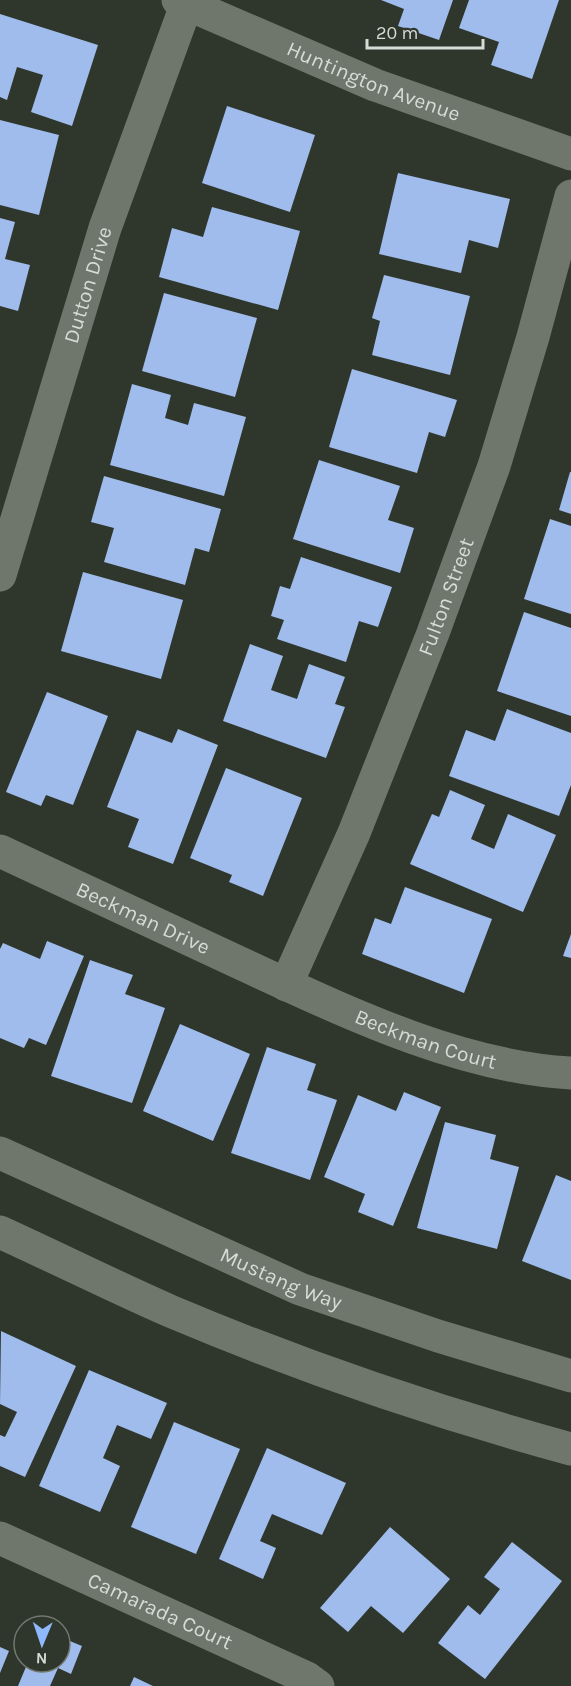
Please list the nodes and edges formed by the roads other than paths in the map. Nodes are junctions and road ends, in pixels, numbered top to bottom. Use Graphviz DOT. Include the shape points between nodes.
graph roads {
  1 [pos="184,1"];
  2 [pos="571,154"];
  3 [pos="571,196"];
  4 [pos="0,575"];
  5 [pos="0,851"];
  6 [pos="286,985"];
  7 [pos="571,1073"];
  8 [pos="0,1153"];
  9 [pos="0,1232"];
  10 [pos="571,1376"];
  11 [pos="571,1449"];
  12 [pos="0,1538"];
  13 [pos="318,1686"];
  1 -- 2 [label="street, Huntington Avenue" via="375,85"];
  1 -- 4 [label="street, Dutton Drive" via="105,228"];
  3 -- 6 [label="street, Fulton Street" via="494,466 354,833"];
  5 -- 6 [label="street, Beckman Drive"];
  6 -- 7 [label="street, Beckman Court" via="464,1055 545,1072"];
  8 -- 10 [label="street, Mustang Way" via="300,1289"];
  9 -- 11 [label="street" via="170,1311 356,1383"];
  12 -- 13 [label="street, Camarada Court"];
}
